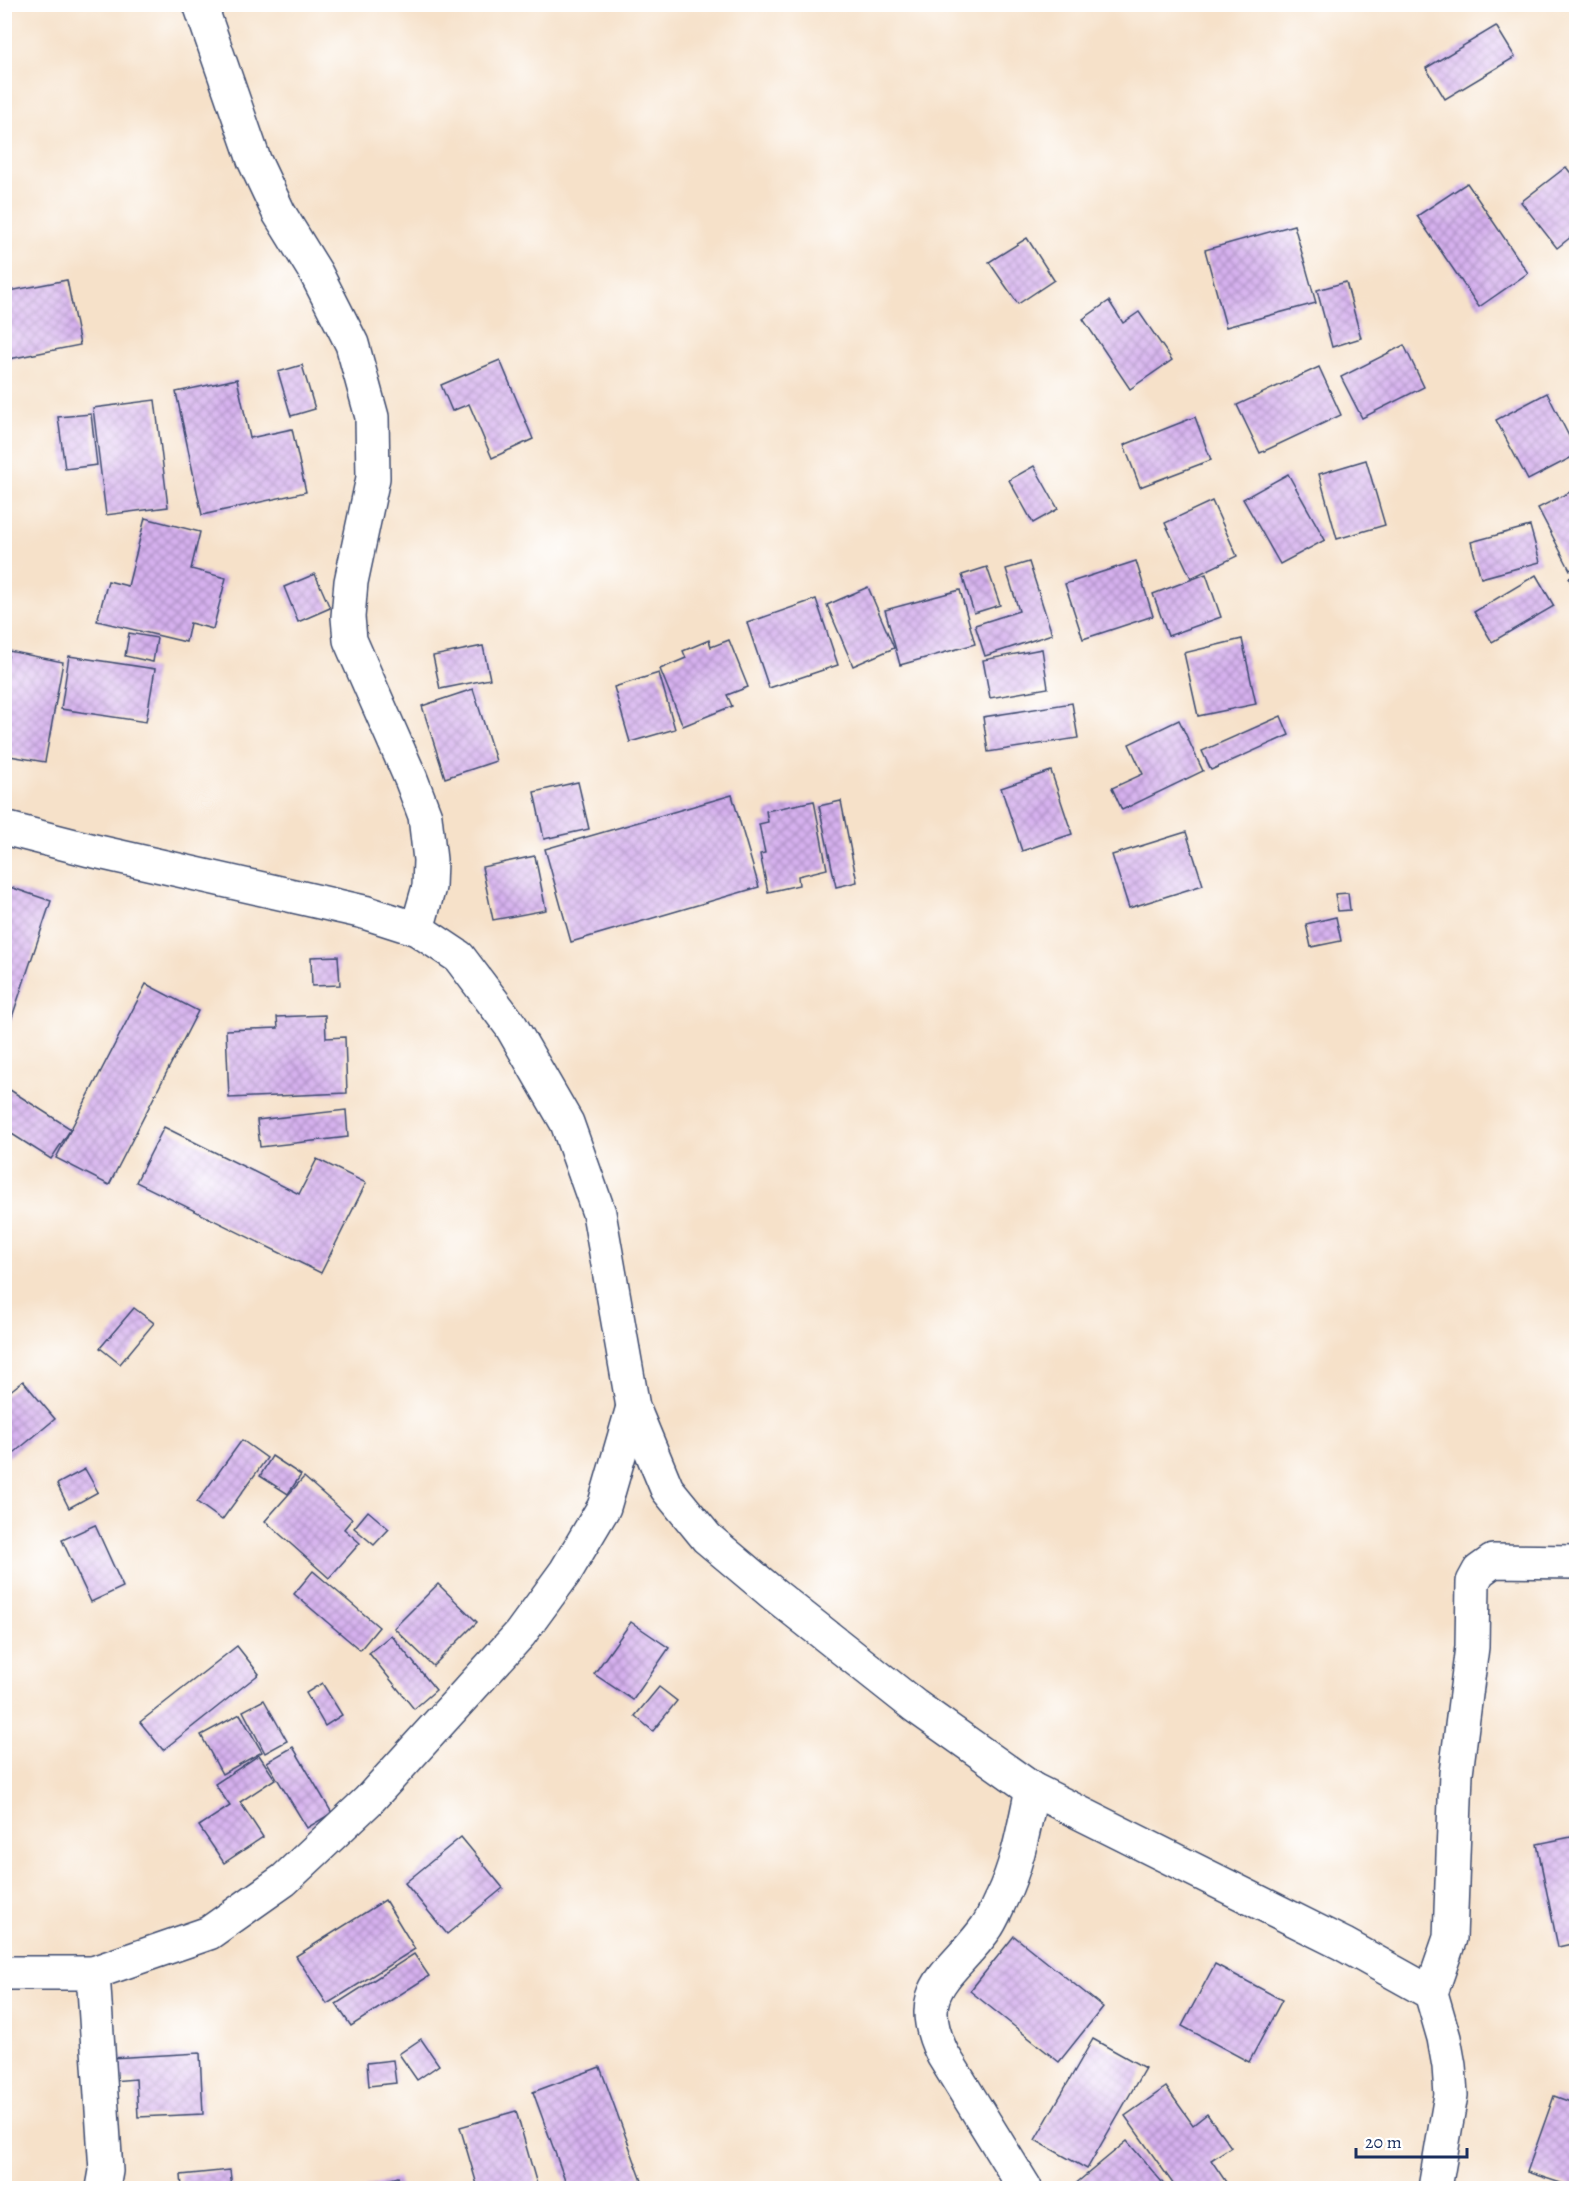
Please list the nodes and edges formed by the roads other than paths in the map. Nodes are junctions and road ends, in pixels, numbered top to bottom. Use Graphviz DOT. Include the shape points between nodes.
graph roads {
  1 [pos="200,4"];
  2 [pos="4,828"];
  3 [pos="417,929"];
  4 [pos="633,1407"];
  5 [pos="1576,1562"];
  6 [pos="1032,1789"];
  7 [pos="4,1973"];
  8 [pos="93,1973"];
  9 [pos="1431,1993"];
  10 [pos="103,2188"];
  11 [pos="1025,2188"];
  12 [pos="1435,2188"];
  1 -- 3 [label="street" via="254,160 352,344 372,417 373,478 351,582 348,617 350,639 425,816 429,887"];
  2 -- 3 [label="street" via="364,912"];
  3 -- 4 [label="street" via="459,957 511,1026 567,1123 599,1213"];
  4 -- 6 [label="street" via="667,1489 707,1538 915,1706"];
  4 -- 8 [label="street" via="604,1507 566,1571 520,1634 368,1801 284,1880 209,1933"];
  5 -- 9 [label="street" via="1493,1561 1479,1571 1473,1582 1472,1647 1456,1773 1450,1938"];
  6 -- 9 [label="street" via="1343,1944"];
  6 -- 11 [label="street" via="1013,1873 986,1928 943,1978 930,2014 944,2055"];
  7 -- 8 [label="street"];
  8 -- 10 [label="street" via="106,2171"];
  9 -- 12 [label="street" via="1444,2038 1451,2095"];
}
